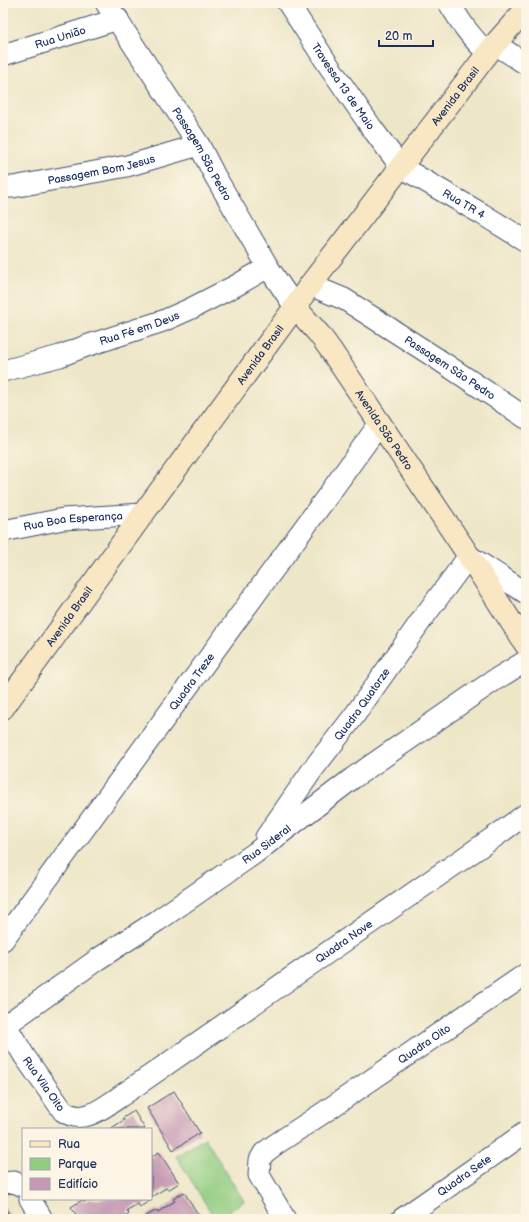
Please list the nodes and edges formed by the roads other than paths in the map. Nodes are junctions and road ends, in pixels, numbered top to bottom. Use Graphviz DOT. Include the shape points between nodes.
graph roads {
  1 [pos="288,3"];
  2 [pos="449,3"];
  3 [pos="526,9"];
  4 [pos="112,11"];
  5 [pos="492,48"];
  6 [pos="3,55"];
  7 [pos="526,64"];
  8 [pos="199,145"];
  9 [pos="401,167"];
  10 [pos="3,187"];
  11 [pos="526,241"];
  12 [pos="268,267"];
  13 [pos="310,285"];
  14 [pos="295,307"];
  15 [pos="3,371"];
  16 [pos="526,418"];
  17 [pos="380,423"];
  18 [pos="143,514"];
  19 [pos="3,531"];
  20 [pos="469,556"];
  21 [pos="526,593"];
  22 [pos="526,644"];
  23 [pos="526,662"];
  24 [pos="3,708"];
  25 [pos="526,814"];
  26 [pos="255,853"];
  27 [pos="3,940"];
  28 [pos="526,974"];
  29 [pos="4,1023"];
  30 [pos="160,1068"];
  31 [pos="526,1132"];
  32 [pos="3,1183"];
  33 [pos="22,1186"];
  34 [pos="31,1200"];
  35 [pos="42,1219"];
  36 [pos="285,1219"];
  37 [pos="402,1219"];
  1 -- 9 [label="street, Travessa 13 de Maio"];
  2 -- 5 [label="street" via="476,42"];
  3 -- 5 [label="main road, Avenida Brasil"];
  4 -- 6 [label="street, Rua União"];
  4 -- 8 [label="street, Passagem São Pedro"];
  5 -- 7 [label="street"];
  5 -- 9 [label="main road, Avenida Brasil"];
  8 -- 10 [label="street, Passagem Bom Jesus" via="128,166"];
  8 -- 12 [label="street, Passagem São Pedro"];
  9 -- 11 [label="street, Rua TR 4"];
  9 -- 13 [label="main road, Avenida Brasil"];
  12 -- 14 [label="street, Passagem São Pedro"];
  12 -- 15 [label="street, Rua Fé em Deus" via="163,321 60,356"];
  13 -- 14 [label="main road, Avenida Brasil"];
  13 -- 16 [label="street, Passagem São Pedro" via="344,299"];
  14 -- 17 [label="main road, Avenida São Pedro" via="330,349"];
  14 -- 18 [label="main road, Avenida Brasil"];
  17 -- 20 [label="main road, Avenida São Pedro"];
  17 -- 27 [label="street, Quadra Treze"];
  18 -- 19 [label="street, Rua Boa Esperança" via="63,519"];
  18 -- 24 [label="main road, Avenida Brasil"];
  20 -- 21 [label="street, Avenida São Pedro"];
  20 -- 22 [label="main road, Avenida São Pedro"];
  20 -- 26 [label="street, Quadra Quatorze" via="313,769"];
  23 -- 26 [label="street, Rua Sideral" via="493,681 353,778"];
  25 -- 30 [label="street, Quadra Nove"];
  26 -- 29 [label="street, Rua Sideral"];
  28 -- 36 [label="street, Quadra Oito" via="264,1153 260,1160 259,1175"];
  29 -- 30 [label="street, Rua Vila Oito" via="68,1115 75,1117 92,1114"];
  31 -- 37 [label="street, Quadra Sete"];
  32 -- 33 [label="street" via="14,1182"];
  34 -- 35 [label="street"];
}
